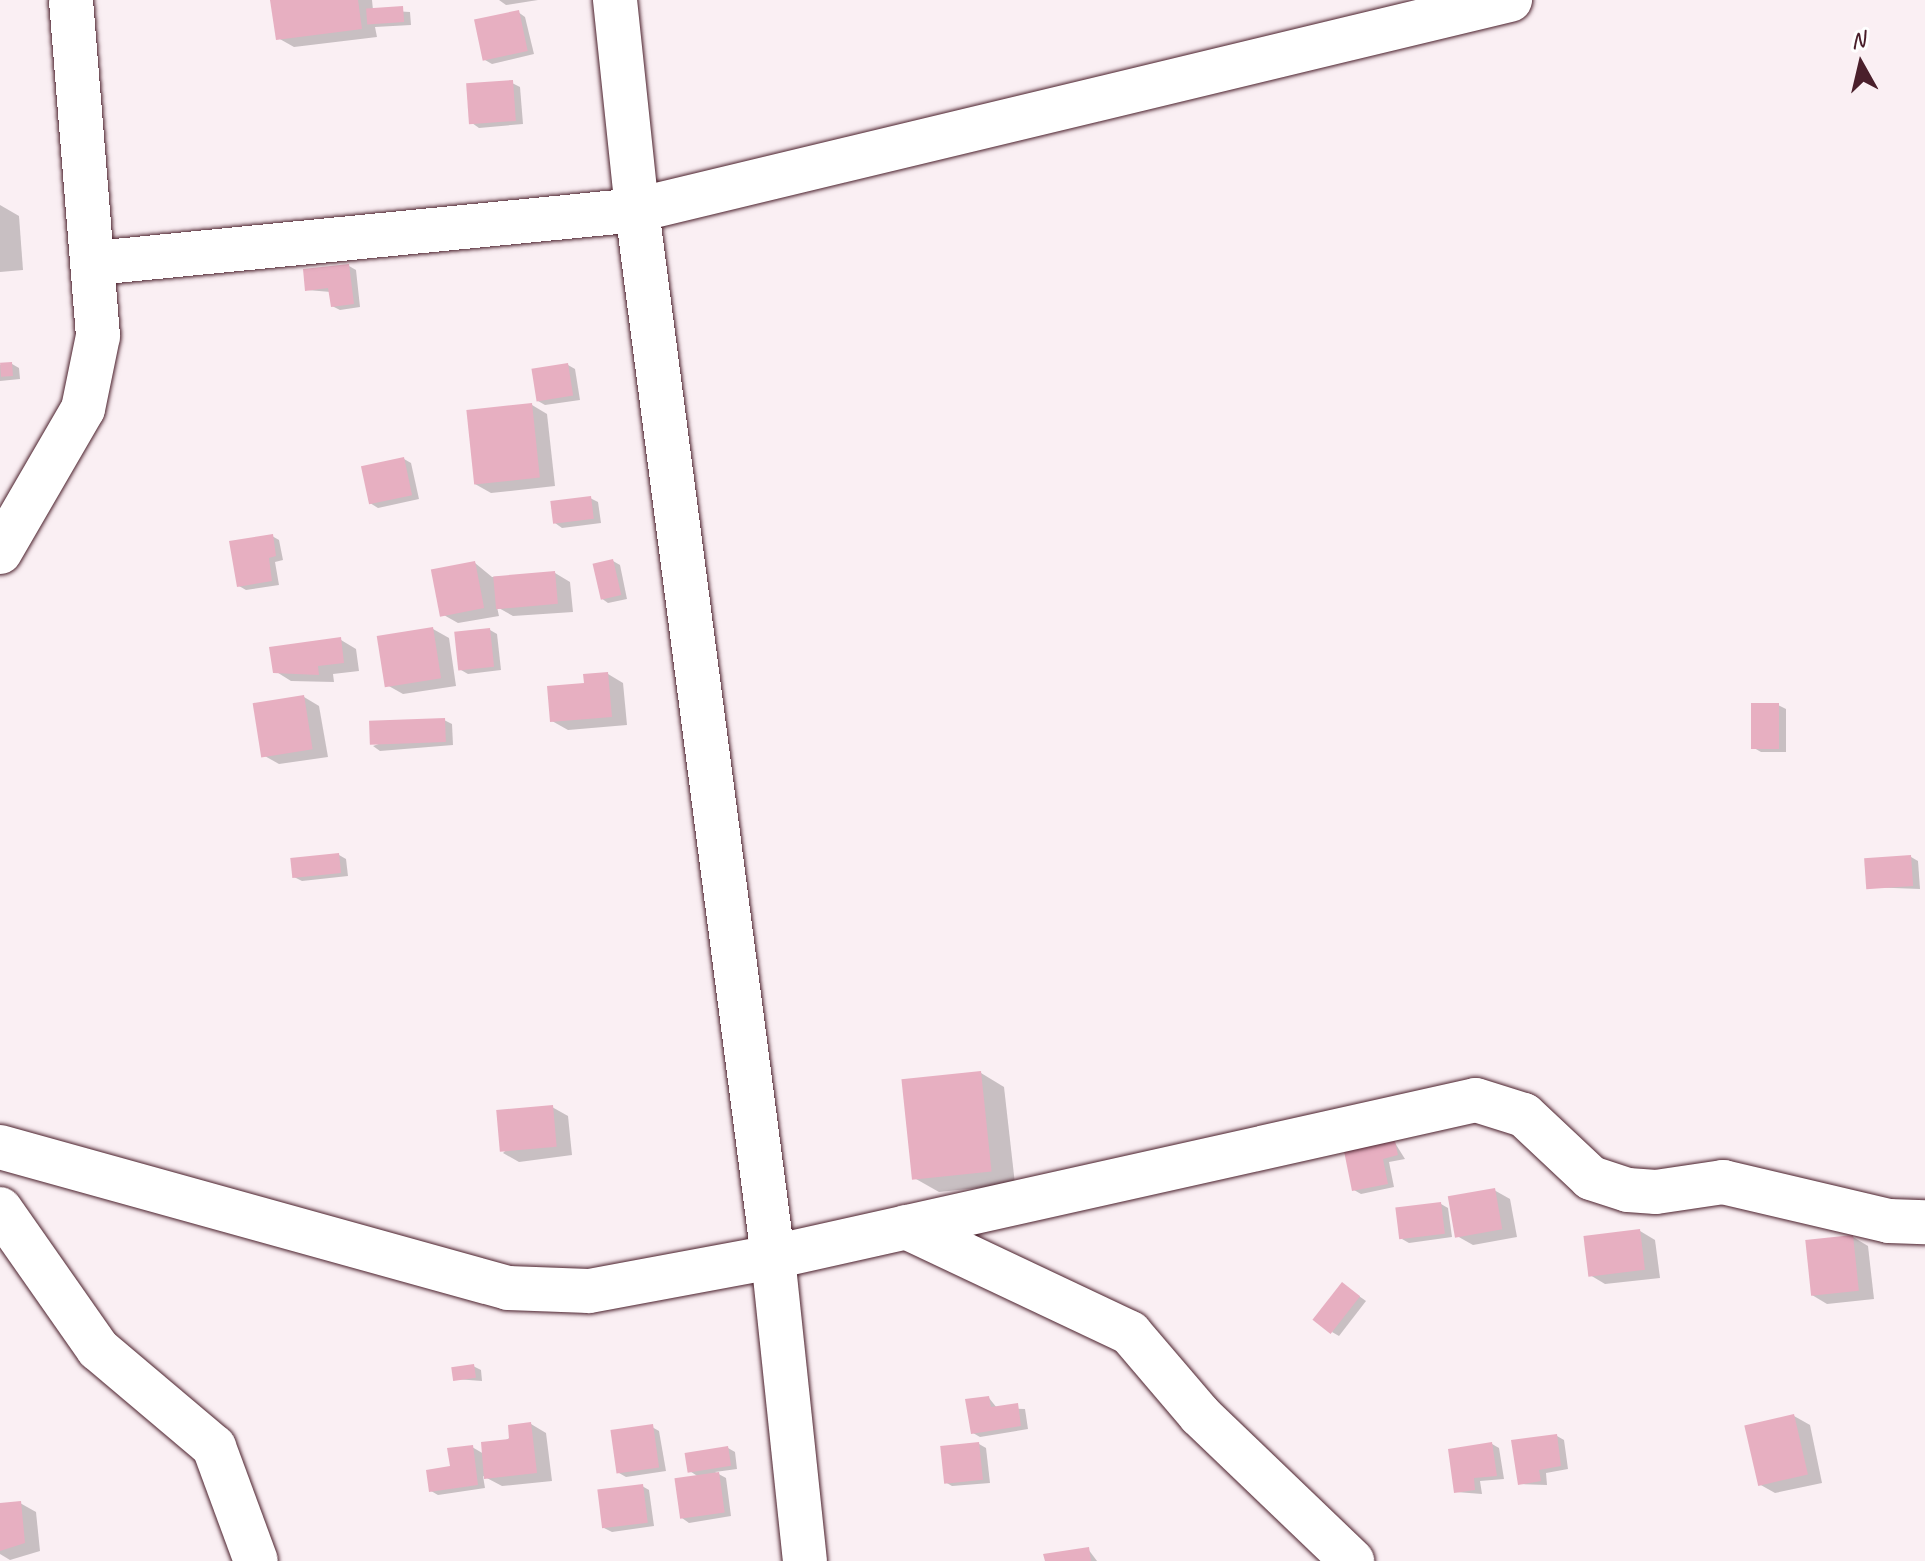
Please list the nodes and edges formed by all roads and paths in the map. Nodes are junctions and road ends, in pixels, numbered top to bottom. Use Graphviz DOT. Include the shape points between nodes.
graph roads {
  1 [pos="71,0"];
  2 [pos="615,0"];
  3 [pos="1510,0"];
  4 [pos="637,210"];
  5 [pos="95,263"];
  6 [pos="0,552"];
  7 [pos="0,1147"];
  8 [pos="0,1209"];
  9 [pos="1925,1222"];
  10 [pos="906,1227"];
  11 [pos="773,1257"];
  12 [pos="256,1561"];
  13 [pos="805,1561"];
  14 [pos="1352,1561"];
  1 -- 5 [label="street"];
  2 -- 4 [label="street"];
  3 -- 4 [label="street"];
  4 -- 5 [label="street"];
  4 -- 11 [label="street"];
  5 -- 6 [label="street" via="98,336 83,409"];
  7 -- 11 [label="street" via="508,1288 589,1291"];
  8 -- 12 [label="street" via="98,1349 214,1447"];
  9 -- 10 [label="street" via="1889,1221 1723,1182 1656,1192 1628,1190 1591,1178 1524,1115 1476,1100"];
  10 -- 11 [label="street"];
  10 -- 14 [label="street" via="1130,1333 1200,1415"];
  11 -- 13 [label="street"];
}
